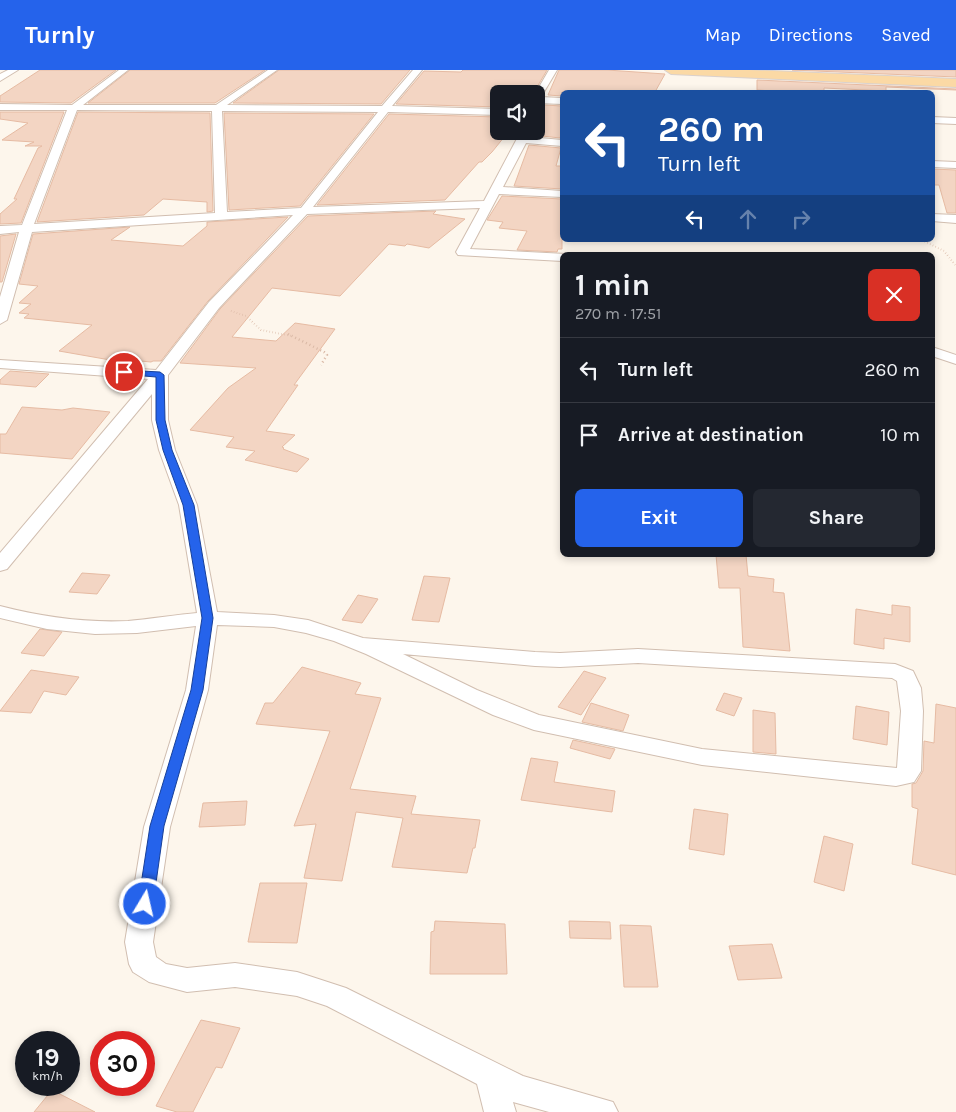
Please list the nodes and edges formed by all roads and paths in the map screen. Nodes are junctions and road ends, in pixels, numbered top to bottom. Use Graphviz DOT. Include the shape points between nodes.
graph roads {
  1 [pos="14,70"];
  2 [pos="124,70"];
  3 [pos="273,70"];
  4 [pos="418,70"];
  5 [pos="553,70"];
  6 [pos="671,70"];
  7 [pos="758,70"];
  8 [pos="0,78"];
  9 [pos="956,79"];
  10 [pos="956,83"];
  11 [pos="544,85"];
  12 [pos="545,100"];
  13 [pos="560,101"];
  14 [pos="0,107"];
  15 [pos="73,108"];
  16 [pos="218,109"];
  17 [pos="385,109"];
  18 [pos="490,112"];
  19 [pos="935,120"];
  20 [pos="956,121"];
  21 [pos="522,140"];
  22 [pos="545,140"];
  23 [pos="560,143"];
  24 [pos="935,164"];
  25 [pos="956,165"];
  26 [pos="496,190"];
  27 [pos="560,194"];
  28 [pos="488,204"];
  29 [pos="304,211"];
  30 [pos="935,217"];
  31 [pos="221,218"];
  32 [pos="956,219"];
  33 [pos="27,227"];
  34 [pos="0,230"];
  35 [pos="926,242"];
  36 [pos="560,257"];
  37 [pos="956,266"];
  38 [pos="214,305"];
  39 [pos="0,320"];
  40 [pos="935,352"];
  41 [pos="956,360"];
  42 [pos="0,364"];
  43 [pos="321,365"];
  44 [pos="160,375"];
  45 [pos="0,565"];
  46 [pos="0,612"];
  47 [pos="208,618"];
  48 [pos="362,644"];
  49 [pos="490,1076"];
  50 [pos="500,1112"];
  51 [pos="602,1112"];
  1 -- 8 [label="street"];
  2 -- 15 [label="street"];
  3 -- 16 [label="street" via="229,98"];
  4 -- 17 [label="street"];
  5 -- 11 [label="street"];
  6 -- 10 [label="main road"];
  7 -- 9 [label="main road"];
  12 -- 13 [label="street"];
  14 -- 15 [label="street"];
  15 -- 16 [label="street"];
  15 -- 33 [label="street"];
  16 -- 17 [label="street"];
  16 -- 31 [label="street"];
  17 -- 18 [label="street"];
  17 -- 29 [label="street"];
  19 -- 20 [label="street"];
  21 -- 26 [label="street"];
  22 -- 23 [label="street"];
  24 -- 25 [label="street"];
  26 -- 27 [label="street"];
  26 -- 28 [label="street"];
  28 -- 29 [label="street"];
  28 -- 36 [label="street" via="462,252"];
  29 -- 31 [label="street"];
  29 -- 38 [label="street"];
  30 -- 32 [label="street"];
  31 -- 33 [label="street"];
  33 -- 34 [label="street"];
  33 -- 39 [label="street"];
  35 -- 37 [label="path" via="944,251"];
  38 -- 43 [label="path" via="246,316 261,330 291,335 324,352 327,355"];
  38 -- 44 [label="street"];
  40 -- 41 [label="street"];
  42 -- 44 [label="street"];
  44 -- 45 [label="street"];
  44 -- 47 [label="street" via="160,420 167,450 188,505"];
  46 -- 47 [label="street" via="67,626 127,628"];
  47 -- 48 [label="street" via="274,621 312,628"];
  47 -- 49 [label="street" via="197,690 157,826 139,942 143,964 159,974 186,980 235,975 297,984 336,997"];
  48 -- 48 [label="street" via="535,659 638,656 895,671 908,680 912,706 909,771 905,776 896,777 725,760 534,722 506,713"];
  49 -- 50 [label="street"];
  49 -- 51 [label="street" via="517,1090"];
}
